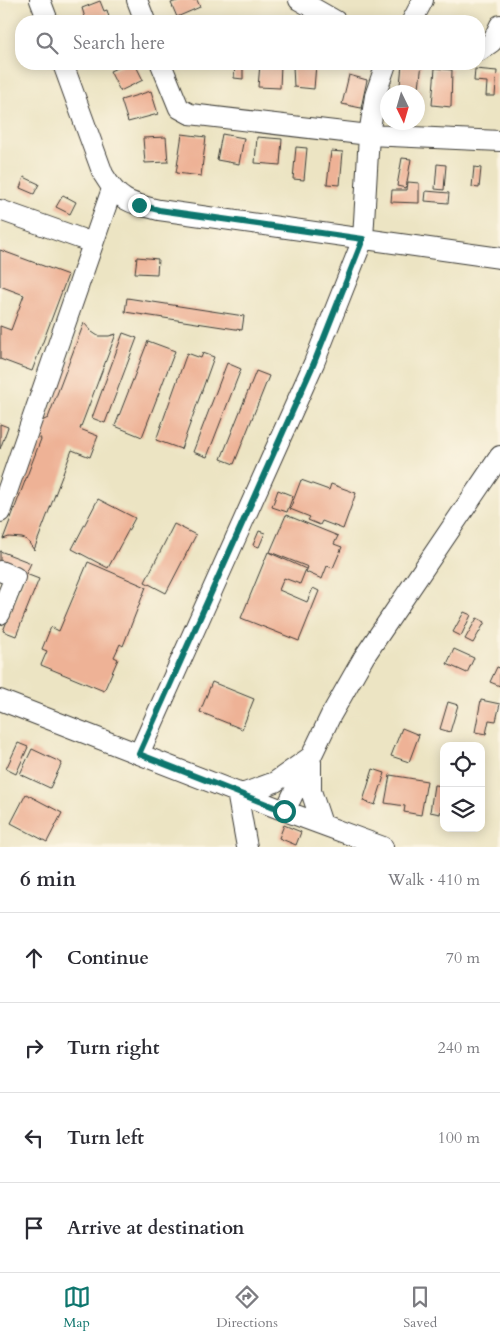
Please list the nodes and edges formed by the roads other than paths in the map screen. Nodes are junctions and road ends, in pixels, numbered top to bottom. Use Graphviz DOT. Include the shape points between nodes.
graph roads {
  1 [pos="40,0"];
  2 [pos="137,0"];
  3 [pos="298,0"];
  4 [pos="423,0"];
  5 [pos="46,15"];
  6 [pos="143,15"];
  7 [pos="325,15"];
  8 [pos="415,15"];
  9 [pos="500,25"];
  10 [pos="485,47"];
  11 [pos="65,70"];
  12 [pos="163,70"];
  13 [pos="384,70"];
  14 [pos="369,135"];
  15 [pos="500,141"];
  16 [pos="112,189"];
  17 [pos="0,210"];
  18 [pos="363,239"];
  19 [pos="93,243"];
  20 [pos="500,258"];
  21 [pos="500,456"];
  22 [pos="0,512"];
  23 [pos="0,571"];
  24 [pos="0,614"];
  25 [pos="0,700"];
  26 [pos="139,754"];
  27 [pos="310,757"];
  28 [pos="237,792"];
  29 [pos="284,811"];
  30 [pos="322,824"];
  31 [pos="248,847"];
  32 [pos="383,847"];
  1 -- 5 [label="street"];
  2 -- 6 [label="street"];
  3 -- 7 [label="street"];
  4 -- 8 [label="street"];
  9 -- 10 [label="street" via="492,42"];
  11 -- 16 [label="street" via="103,174"];
  12 -- 14 [label="street" via="179,108 190,114"];
  13 -- 14 [label="street" via="375,96"];
  14 -- 15 [label="street"];
  14 -- 18 [label="street"];
  16 -- 18 [label="street" via="122,198 159,210"];
  16 -- 19 [label="street"];
  17 -- 19 [label="street"];
  18 -- 20 [label="street"];
  18 -- 26 [label="street" via="314,363"];
  19 -- 22 [label="street"];
  21 -- 27 [label="street" via="364,657"];
  23 -- 24 [label="street" via="15,576"];
  25 -- 26 [label="street"];
  26 -- 28 [label="street"];
  27 -- 28 [label="street" via="275,782"];
  27 -- 29 [label="street"];
  27 -- 30 [label="street" via="311,792"];
  28 -- 29 [label="street"];
  28 -- 31 [label="street"];
  29 -- 30 [label="street"];
  30 -- 32 [label="street"];
}
